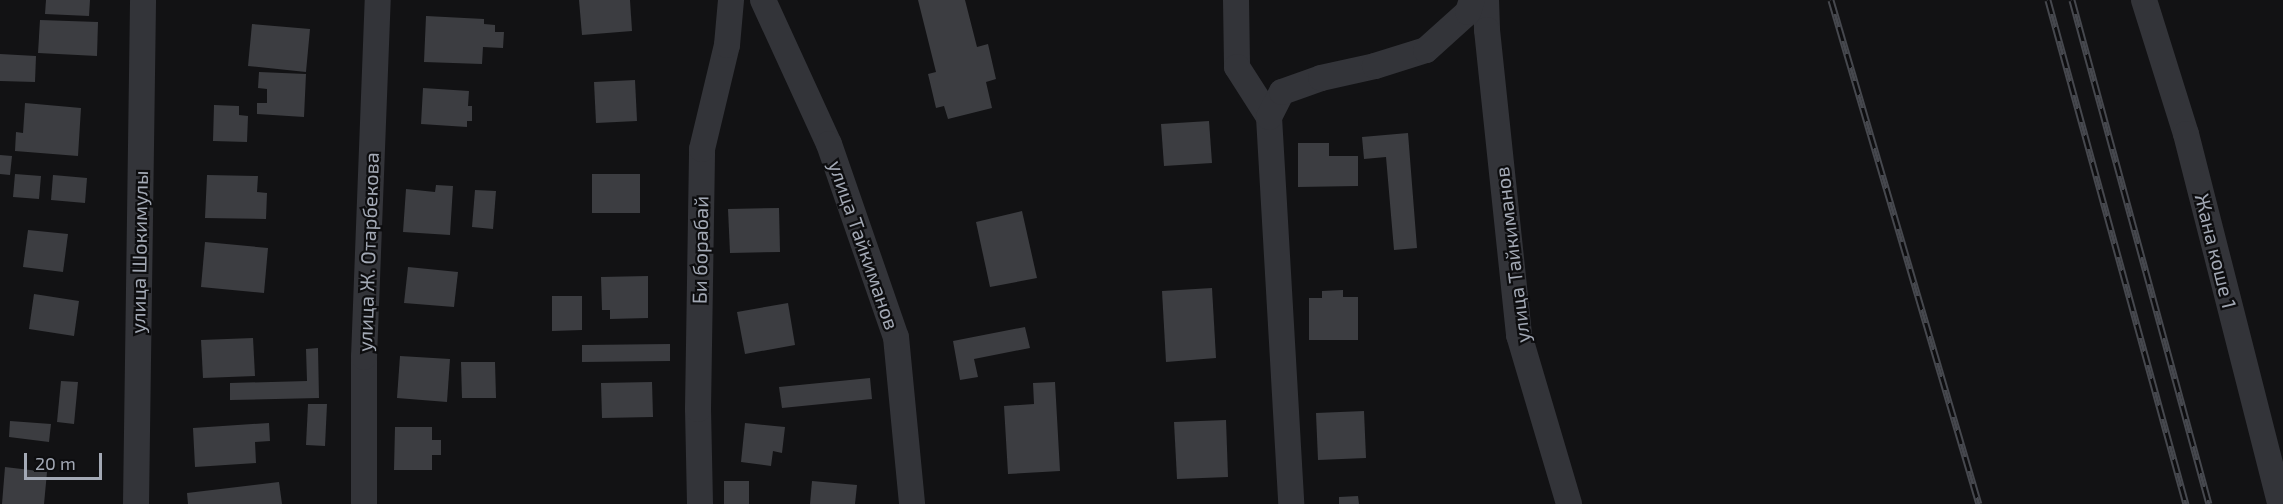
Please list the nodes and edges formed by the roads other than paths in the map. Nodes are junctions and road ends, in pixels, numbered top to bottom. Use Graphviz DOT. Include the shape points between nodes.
graph roads {
  1 [pos="143,0"];
  2 [pos="378,0"];
  3 [pos="731,0"];
  4 [pos="763,0"];
  5 [pos="1236,0"];
  6 [pos="1472,0"];
  7 [pos="1486,0"];
  8 [pos="2144,0"];
  9 [pos="1269,117"];
  10 [pos="135,504"];
  11 [pos="364,504"];
  12 [pos="700,504"];
  13 [pos="912,504"];
  14 [pos="1291,504"];
  15 [pos="1569,504"];
  16 [pos="2280,504"];
  1 -- 10 [label="street, улица Шокимулы"];
  2 -- 11 [label="street, улица Ж. Отарбекова" via="364,357"];
  3 -- 12 [label="street, Би борабай" via="727,45 702,149"];
  4 -- 13 [label="street, улица Тайкиманов" via="829,144 896,337"];
  5 -- 9 [label="street" via="1237,67"];
  6 -- 9 [label="street" via="1468,12 1426,50 1282,92"];
  7 -- 15 [label="street, улица Тайкиманов" via="1519,335"];
  8 -- 16 [label="street, Жана коше 1" via="2186,135"];
  9 -- 14 [label="street"];
}
